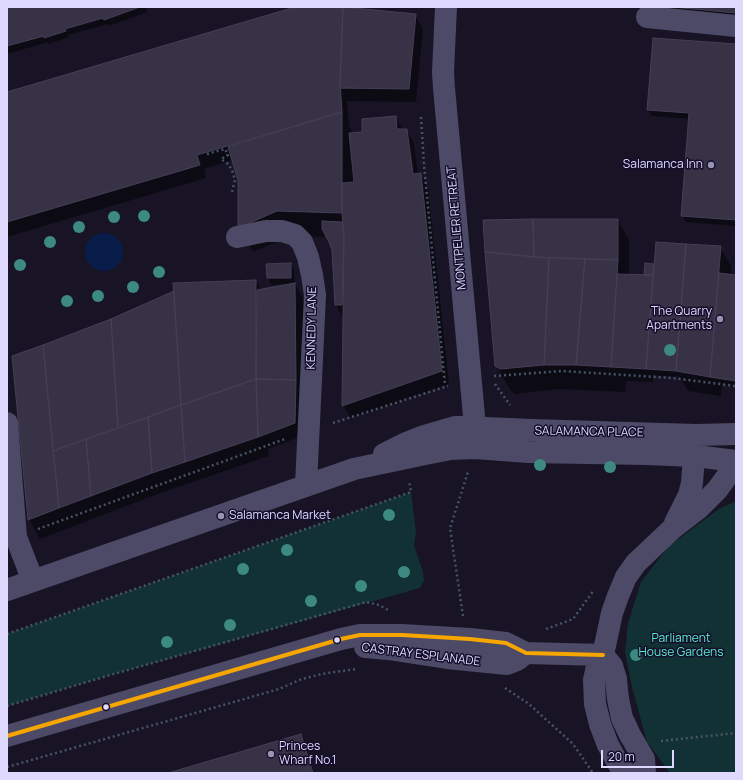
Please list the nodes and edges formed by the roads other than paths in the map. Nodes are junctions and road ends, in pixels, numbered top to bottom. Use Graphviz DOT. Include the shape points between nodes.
graph roads {
  1 [pos="446,7"];
  2 [pos="647,17"];
  3 [pos="736,26"];
  4 [pos="237,237"];
  5 [pos="7,423"];
  6 [pos="475,426"];
  7 [pos="736,434"];
  8 [pos="695,446"];
  9 [pos="475,448"];
  10 [pos="736,461"];
  11 [pos="736,464"];
  12 [pos="354,469"];
  13 [pos="306,485"];
  14 [pos="673,528"];
  15 [pos="32,581"];
  16 [pos="7,590"];
  17 [pos="603,655"];
  18 [pos="7,736"];
  19 [pos="626,773"];
  20 [pos="645,773"];
  1 -- 6 [label="street, MONTPELIER RETREAT" via="444,88"];
  2 -- 3 [label="street"];
  4 -- 13 [label="street, KENNEDY LANE" via="266,231 282,231 295,235 302,242 308,257 315,295"];
  5 -- 15 [label="street" via="16,537"];
  6 -- 8 [label="street, SALAMANCA PLACE"];
  6 -- 9 [label="street, MONTPELIER RETREAT"];
  6 -- 12 [label="street, SALAMANCA PLACE" via="455,427 424,436"];
  7 -- 8 [label="street, SALAMANCA PLACE"];
  8 -- 9 [label="street, SALAMANCA PLACE" via="646,454 528,452"];
  8 -- 10 [label="street, SALAMANCA PLACE"];
  8 -- 14 [label="street" via="692,483"];
  9 -- 12 [label="street, SALAMANCA PLACE" via="451,449"];
  11 -- 14 [label="street" via="717,490"];
  12 -- 13 [label="street, SALAMANCA PLACE"];
  13 -- 15 [label="street, SALAMANCA PLACE"];
  14 -- 17 [label="street" via="636,563 626,577 612,613"];
  15 -- 16 [label="street, SALAMANCA PLACE"];
  17 -- 18 [label="street, CASTRAY ESPLANADE" via="526,653 507,664 388,649 312,649"];
  17 -- 19 [label="street" via="596,666 595,704 608,745 618,765"];
  17 -- 20 [label="street" via="612,666 622,718 644,759"];
}
